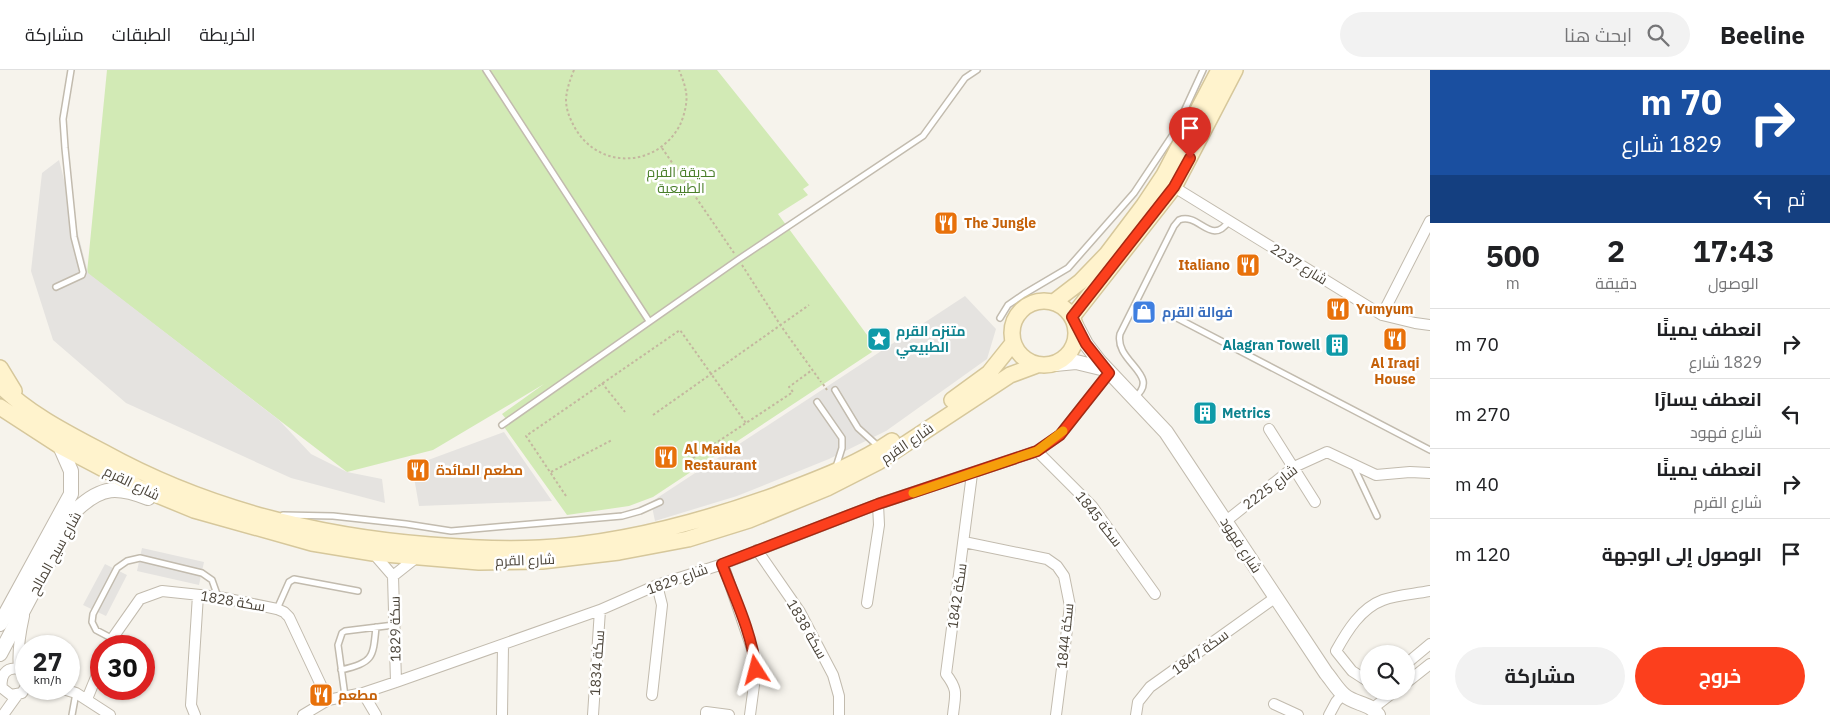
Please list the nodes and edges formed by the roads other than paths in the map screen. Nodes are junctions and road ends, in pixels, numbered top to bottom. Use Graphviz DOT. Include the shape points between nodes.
graph roads {
  1 [pos="71,70"];
  2 [pos="486,70"];
  3 [pos="963,70"];
  4 [pos="978,70"];
  5 [pos="1203,70"];
  6 [pos="1219,70"];
  7 [pos="1235,70"];
  8 [pos="965,78"];
  9 [pos="1174,187"];
  10 [pos="1229,221"];
  11 [pos="1430,221"];
  12 [pos="56,287"];
  13 [pos="1054,302"];
  14 [pos="1382,315"];
  15 [pos="1172,316"];
  16 [pos="1000,318"];
  17 [pos="649,321"];
  18 [pos="1074,321"];
  19 [pos="1430,325"];
  20 [pos="1013,343"];
  21 [pos="1054,364"];
  22 [pos="1037,365"];
  23 [pos="0,368"];
  24 [pos="1108,371"];
  25 [pos="0,385"];
  26 [pos="835,390"];
  27 [pos="1134,398"];
  28 [pos="817,402"];
  29 [pos="26,408"];
  30 [pos="4,410"];
  31 [pos="502,425"];
  32 [pos="1269,429"];
  33 [pos="60,446"];
  34 [pos="881,449"];
  35 [pos="1430,450"];
  36 [pos="1037,451"];
  37 [pos="1352,464"];
  38 [pos="1294,467"];
  39 [pos="835,471"];
  40 [pos="1430,473"];
  41 [pos="972,474"];
  42 [pos="660,502"];
  43 [pos="1315,502"];
  44 [pos="878,504"];
  45 [pos="194,510"];
  46 [pos="252,514"];
  47 [pos="1377,516"];
  48 [pos="1226,521"];
  49 [pos="964,542"];
  50 [pos="757,550"];
  51 [pos="374,553"];
  52 [pos="417,557"];
  53 [pos="722,564"];
  54 [pos="394,576"];
  55 [pos="658,585"];
  56 [pos="358,591"];
  57 [pos="1430,591"];
  58 [pos="1155,594"];
  59 [pos="32,595"];
  60 [pos="198,595"];
  61 [pos="218,597"];
  62 [pos="1276,598"];
  63 [pos="867,603"];
  64 [pos="277,610"];
  65 [pos="600,610"];
  66 [pos="0,624"];
  67 [pos="394,625"];
  68 [pos="376,627"];
  69 [pos="20,635"];
  70 [pos="102,635"];
  71 [pos="116,635"];
  72 [pos="1430,644"];
  73 [pos="503,645"];
  74 [pos="0,654"];
  75 [pos="1415,656"];
  76 [pos="1430,664"];
  77 [pos="1415,668"];
  78 [pos="15,670"];
  79 [pos="341,670"];
  80 [pos="1420,672"];
  81 [pos="1360,676"];
  82 [pos="1415,676"];
  83 [pos="396,682"];
  84 [pos="90,692"];
  85 [pos="1,693"];
  86 [pos="15,693"];
  87 [pos="363,693"];
  88 [pos="1343,694"];
  89 [pos="80,695"];
  90 [pos="652,695"];
  91 [pos="345,696"];
  92 [pos="87,699"];
  93 [pos="16,700"];
  94 [pos="75,700"];
  95 [pos="328,700"];
  96 [pos="1386,700"];
  97 [pos="1274,704"];
  98 [pos="1375,712"];
  99 [pos="3,715"];
  100 [pos="72,715"];
  101 [pos="110,715"];
  102 [pos="195,715"];
  103 [pos="303,715"];
  104 [pos="376,715"];
  105 [pos="502,715"];
  106 [pos="593,715"];
  107 [pos="706,715"];
  108 [pos="729,715"];
  109 [pos="750,715"];
  110 [pos="839,715"];
  111 [pos="953,715"];
  112 [pos="1056,715"];
  113 [pos="1136,715"];
  114 [pos="1298,715"];
  115 [pos="1329,715"];
  1 -- 12 [label="lane" via="63,119 64,148 74,237 83,272"];
  2 -- 17 [label="lane"];
  3 -- 8 [label="lane"];
  4 -- 8 [label="lane"];
  5 -- 16 [label="lane" via="1174,133 1134,193 1068,268 1008,305"];
  6 -- 13 [label="main road" via="1164,175 1144,204 1107,254 1080,282"];
  7 -- 9 [label="main road"];
  8 -- 17 [label="lane" via="923,136"];
  9 -- 10 [label="street, 2237 شارع"];
  9 -- 18 [label="main road"];
  10 -- 14 [label="street, 2237 شارع"];
  10 -- 27 [label="lane" via="1216,231 1188,219 1178,220 1174,226 1120,334 1121,349 1144,383 1143,390"];
  11 -- 14 [label="street"];
  13 -- 18 [label="main road" via="1062,306"];
  13 -- 20 [label="main road" via="1034,302 1021,310 1013,323"];
  14 -- 19 [label="street, 2237 شارع"];
  15 -- 35 [label="lane"];
  17 -- 31 [label="lane"];
  18 -- 21 [label="main road" via="1075,342 1070,352"];
  18 -- 24 [label="street, شارع فهود" via="1092,353"];
  20 -- 22 [label="main road" via="1022,357"];
  20 -- 34 [label="main road, شارع القرم" via="989,373"];
  21 -- 22 [label="main road"];
  21 -- 24 [label="street" via="1081,363"];
  22 -- 52 [label="main road, شارع القرم" via="1010,375 878,462 827,488 720,530 619,552 542,562 479,562"];
  23 -- 29 [label="main road"];
  24 -- 27 [label="street, شارع فهود"];
  24 -- 36 [label="street, 1829 شارع" via="1060,435"];
  25 -- 29 [label="main road, شارع القرم"];
  26 -- 34 [label="lane" via="858,428"];
  27 -- 48 [label="street, شارع فهود" via="1166,432"];
  28 -- 39 [label="lane" via="842,438"];
  29 -- 46 [label="main road, شارع القرم" via="129,467 206,500"];
  30 -- 33 [label="main road, شارع القرم"];
  32 -- 38 [label="street"];
  33 -- 45 [label="main road, شارع القرم" via="138,487"];
  33 -- 66 [label="street, شارع سيح المالح" via="71,472 71,494"];
  34 -- 39 [label="main road, شارع القرم"];
  36 -- 41 [label="street, 1829 شارع"];
  36 -- 58 [label="street, 1845 سكة" via="1092,506"];
  37 -- 38 [label="street, شارع 2225" via="1327,452"];
  37 -- 40 [label="street, شارع 2225" via="1376,475"];
  37 -- 47 [label="lane"];
  38 -- 43 [label="street"];
  38 -- 48 [label="street, شارع 2225"];
  39 -- 46 [label="main road, شارع القرم" via="714,516 615,539 541,548 480,549 399,542 313,529"];
  41 -- 44 [label="street, 1829 شارع"];
  41 -- 49 [label="street, سكة 1842"];
  42 -- 46 [label="lane" via="622,516 451,531 333,516"];
  44 -- 50 [label="street, 1829 شارع"];
  44 -- 63 [label="street" via="879,525"];
  45 -- 51 [label="main road, شارع القرم" via="312,543"];
  45 -- 59 [label="street, شارع سيح المالح" via="172,508 118,490 89,498 77,509"];
  48 -- 62 [label="street, شارع فهود"];
  49 -- 111 [label="street, سكة 1842" via="946,674 956,692"];
  49 -- 112 [label="street, سكة 1844" via="1046,559 1064,576 1070,606"];
  50 -- 53 [label="street, 1829 شارع"];
  50 -- 110 [label="street, 1838 سكة" via="800,612 833,675 839,696"];
  51 -- 52 [label="main road, شارع القرم"];
  51 -- 54 [label="street, سكة 1829"];
  52 -- 54 [label="street, سكة 1829"];
  53 -- 55 [label="street, 1829 شارع"];
  53 -- 109 [label="street" via="754,655 756,670"];
  54 -- 67 [label="street, سكة 1829"];
  55 -- 65 [label="street, 1829 شارع"];
  55 -- 90 [label="street" via="662,605"];
  56 -- 64 [label="lane" via="294,579 288,582"];
  57 -- 81 [label="street" via="1383,600 1364,612 1349,628 1336,651"];
  59 -- 69 [label="street"];
  59 -- 74 [label="street, شارع سيح المالح"];
  60 -- 61 [label="street, سكة 1828"];
  60 -- 71 [label="street, سكة 1828" via="162,591 140,599"];
  60 -- 102 [label="street" via="191,705"];
  61 -- 64 [label="street, سكة 1828"];
  61 -- 70 [label="lane" via="212,580 202,573 140,558 127,561 117,568 93,614 92,622"];
  62 -- 88 [label="street, شارع فهود"];
  62 -- 113 [label="street, سكة 1847" via="1150,686 1138,702"];
  64 -- 95 [label="street, سكة 1828" via="289,617"];
  65 -- 73 [label="street, 1829 شارع"];
  65 -- 106 [label="street, سكة 1834"];
  67 -- 68 [label="lane"];
  67 -- 83 [label="street, سكة 1829"];
  68 -- 79 [label="lane" via="372,656 359,665"];
  68 -- 79 [label="lane" via="342,633 338,646"];
  72 -- 75 [label="street"];
  73 -- 83 [label="street, 1829 شارع"];
  73 -- 105 [label="street"];
  76 -- 80 [label="street"];
  77 -- 80 [label="street"];
  78 -- 85 [label="street" via="4,672 0,680"];
  79 -- 91 [label="lane"];
  80 -- 82 [label="street"];
  83 -- 87 [label="street, 1829 شارع"];
  84 -- 92 [label="street"];
  85 -- 86 [label="street"];
  87 -- 91 [label="street, 1829 شارع"];
  87 -- 104 [label="street"];
  88 -- 98 [label="street, شارع فهود"];
  88 -- 115 [label="street"];
  89 -- 92 [label="street"];
  91 -- 95 [label="street, 1829 شارع"];
  92 -- 101 [label="street"];
  93 -- 99 [label="street"];
  94 -- 100 [label="lane"];
  95 -- 103 [label="street, 1829 شارع"];
  96 -- 98 [label="street"];
  97 -- 114 [label="street"];
  107 -- 108 [label="street" via="706,712"];
}
